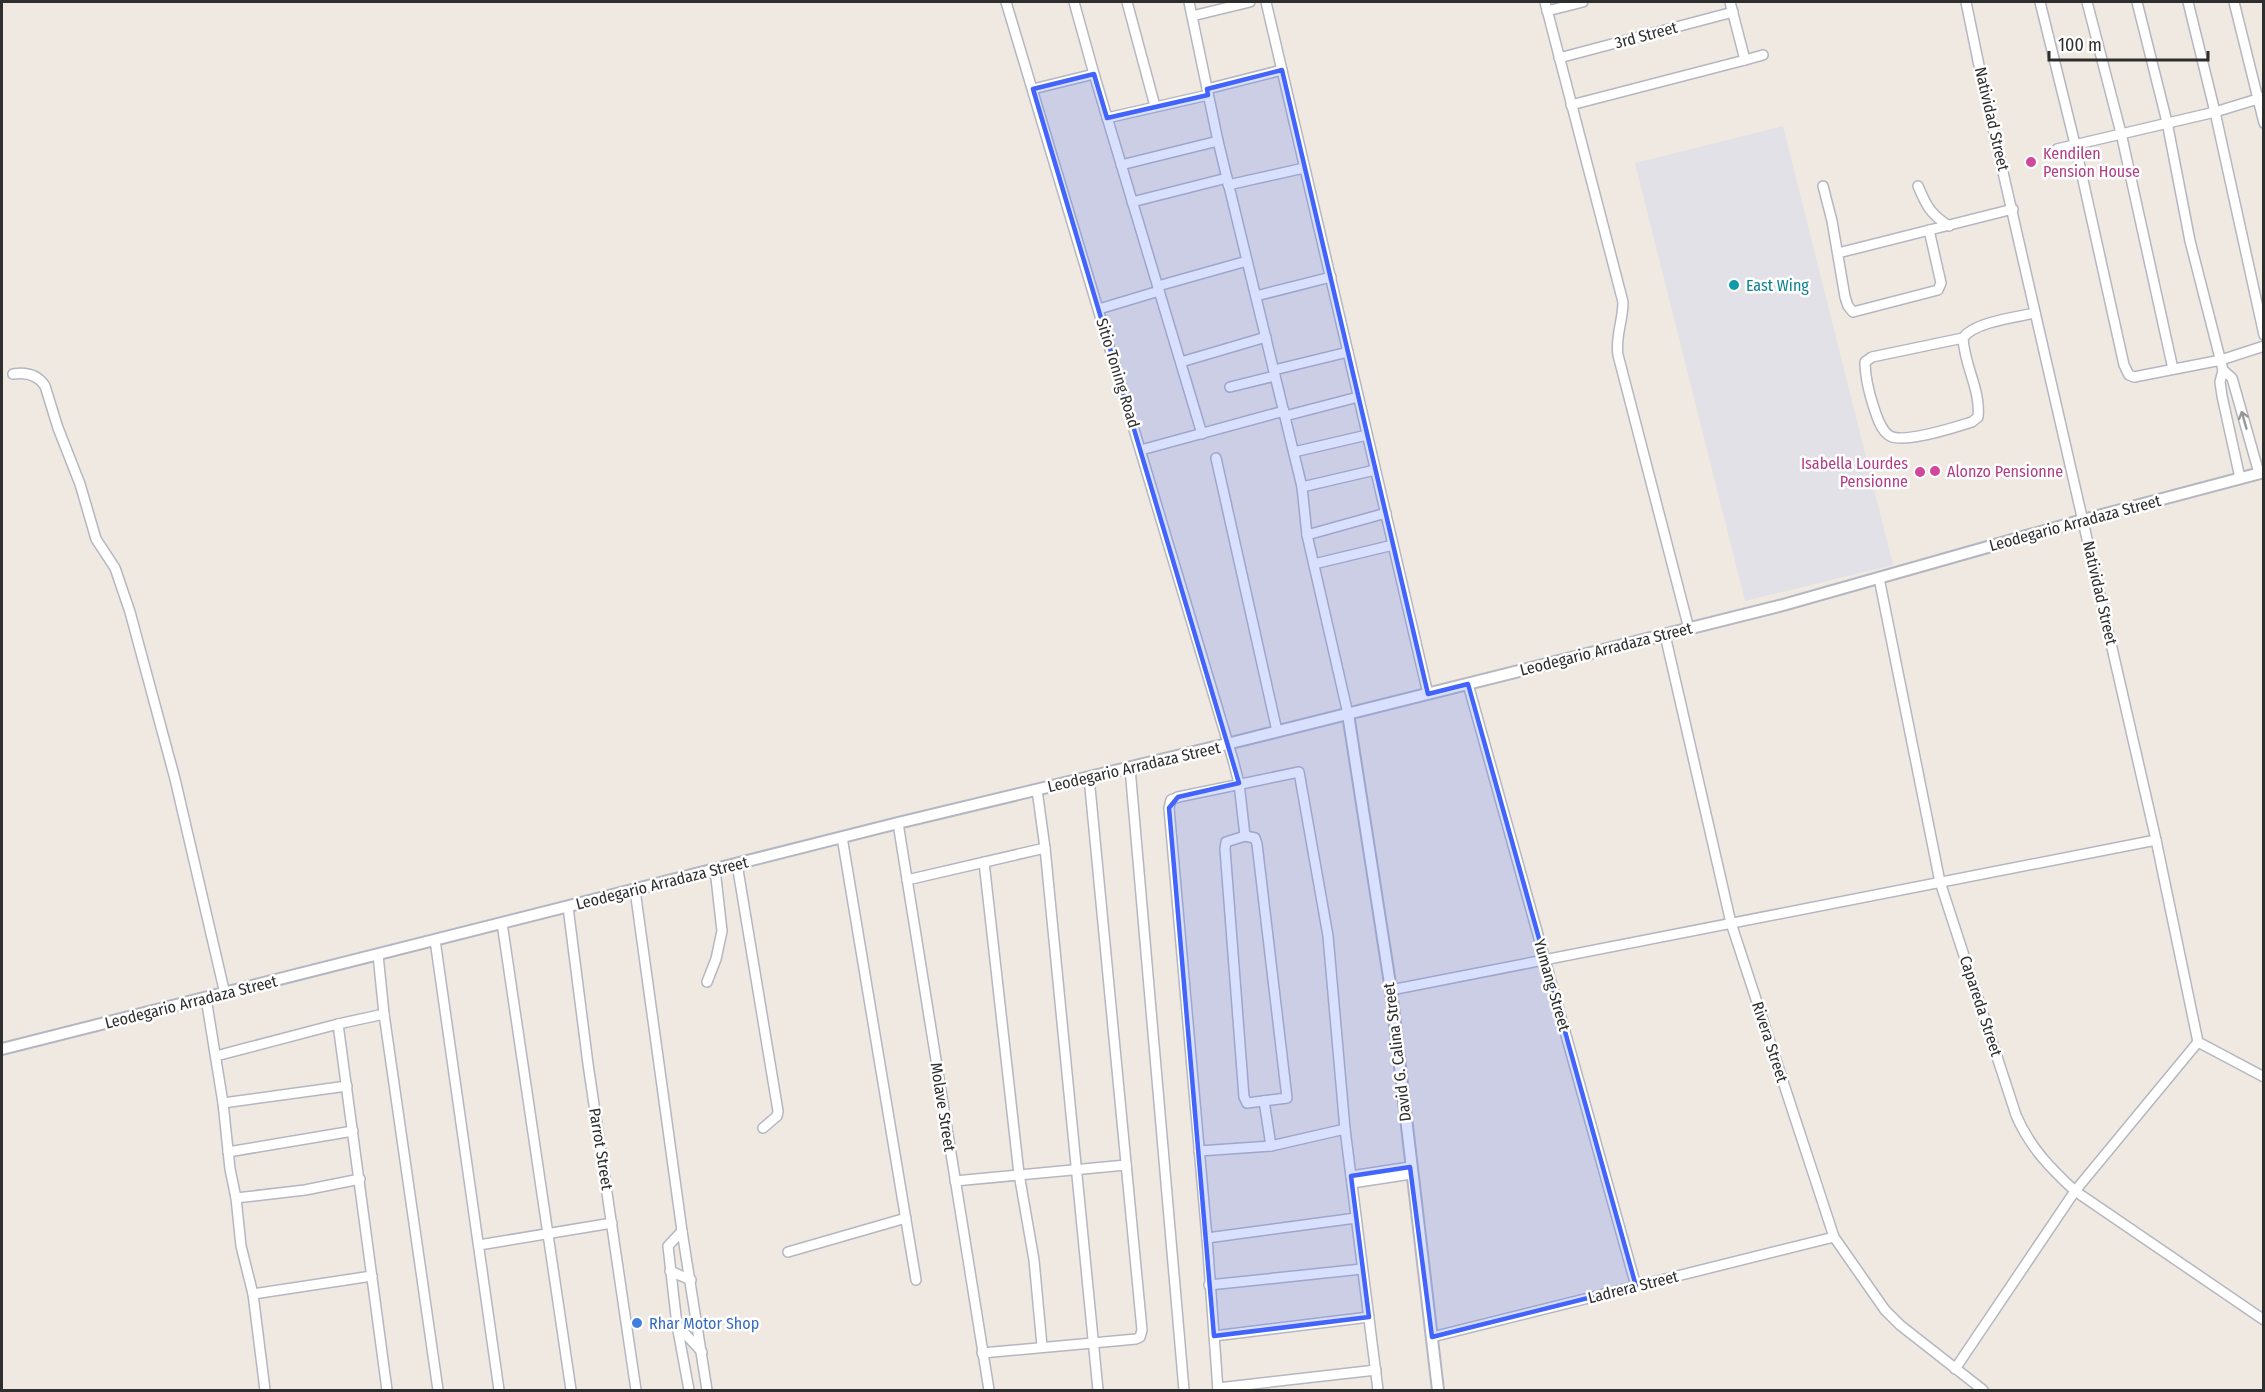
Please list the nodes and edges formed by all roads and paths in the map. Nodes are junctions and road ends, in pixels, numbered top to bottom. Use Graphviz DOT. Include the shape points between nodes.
graph roads {
  1 [pos="1006,2"];
  2 [pos="1074,2"];
  3 [pos="1127,2"];
  4 [pos="1189,2"];
  5 [pos="1250,2"];
  6 [pos="1266,2"];
  7 [pos="1583,2"];
  8 [pos="1730,2"];
  9 [pos="1966,2"];
  10 [pos="2040,2"];
  11 [pos="2087,2"];
  12 [pos="2137,2"];
  13 [pos="2188,2"];
  14 [pos="2234,2"];
  15 [pos="1546,6"];
  16 [pos="1733,12"];
  17 [pos="1192,16"];
  18 [pos="1763,55"];
  19 [pos="1559,58"];
  20 [pos="1745,60"];
  21 [pos="1282,70"];
  22 [pos="1094,75"];
  23 [pos="1033,89"];
  24 [pos="1208,92"];
  25 [pos="2261,98"];
  26 [pos="1571,105"];
  27 [pos="1155,106"];
  28 [pos="2215,112"];
  29 [pos="1107,118"];
  30 [pos="2167,122"];
  31 [pos="2264,123"];
  32 [pos="2121,133"];
  33 [pos="1218,141"];
  34 [pos="2075,144"];
  35 [pos="2057,149"];
  36 [pos="1121,165"];
  37 [pos="1304,168"];
  38 [pos="1228,182"];
  39 [pos="1823,186"];
  40 [pos="1918,186"];
  41 [pos="1132,202"];
  42 [pos="2013,209"];
  43 [pos="1949,226"];
  44 [pos="1929,230"];
  45 [pos="1838,253"];
  46 [pos="1247,261"];
  47 [pos="1331,277"];
  48 [pos="1159,289"];
  49 [pos="1256,296"];
  50 [pos="1099,309"];
  51 [pos="2035,313"];
  52 [pos="2264,335"];
  53 [pos="1266,337"];
  54 [pos="1963,338"];
  55 [pos="2264,346"];
  56 [pos="1348,352"];
  57 [pos="2221,360"];
  58 [pos="1181,362"];
  59 [pos="2173,369"];
  60 [pos="2223,370"];
  61 [pos="1274,373"];
  62 [pos="13,374"];
  63 [pos="1230,387"];
  64 [pos="1358,397"];
  65 [pos="1284,413"];
  66 [pos="1202,434"];
  67 [pos="1367,435"];
  68 [pos="1140,450"];
  69 [pos="1294,452"];
  70 [pos="1216,458"];
  71 [pos="1376,470"];
  72 [pos="2261,473"];
  73 [pos="2240,478"];
  74 [pos="1302,487"];
  75 [pos="1386,513"];
  76 [pos="2083,520"];
  77 [pos="1307,535"];
  78 [pos="1393,545"];
  79 [pos="1314,564"];
  80 [pos="1879,578"];
  81 [pos="1689,628"];
  82 [pos="1665,634"];
  83 [pos="1468,684"];
  84 [pos="1428,694"];
  85 [pos="1348,714"];
  86 [pos="1277,731"];
  87 [pos="1227,744"];
  88 [pos="1130,768"];
  89 [pos="1089,777"];
  90 [pos="1239,783"];
  91 [pos="1037,790"];
  92 [pos="898,823"];
  93 [pos="1245,836"];
  94 [pos="842,837"];
  95 [pos="2156,840"];
  96 [pos="1045,848"];
  97 [pos="984,862"];
  98 [pos="737,864"];
  99 [pos="715,869"];
  100 [pos="906,880"];
  101 [pos="1941,882"];
  102 [pos="635,890"];
  103 [pos="568,907"];
  104 [pos="502,923"];
  105 [pos="1731,923"];
  106 [pos="435,940"];
  107 [pos="378,955"];
  108 [pos="1545,960"];
  109 [pos="707,982"];
  110 [pos="1391,990"];
  111 [pos="225,994"];
  112 [pos="206,998"];
  113 [pos="384,1014"];
  114 [pos="338,1024"];
  115 [pos="2198,1042"];
  116 [pos="2,1049"];
  117 [pos="216,1056"];
  118 [pos="2264,1077"];
  119 [pos="347,1086"];
  120 [pos="1264,1101"];
  121 [pos="223,1103"];
  122 [pos="763,1128"];
  123 [pos="1345,1130"];
  124 [pos="353,1131"];
  125 [pos="1271,1146"];
  126 [pos="1199,1151"];
  127 [pos="228,1152"];
  128 [pos="1126,1165"];
  129 [pos="1076,1169"];
  130 [pos="1411,1170"];
  131 [pos="1019,1174"];
  132 [pos="360,1179"];
  133 [pos="1352,1179"];
  134 [pos="955,1181"];
  135 [pos="2075,1191"];
  136 [pos="236,1198"];
  137 [pos="906,1218"];
  138 [pos="1356,1218"];
  139 [pos="612,1223"];
  140 [pos="682,1231"];
  141 [pos="547,1233"];
  142 [pos="1834,1237"];
  143 [pos="1207,1238"];
  144 [pos="479,1245"];
  145 [pos="788,1252"];
  146 [pos="1362,1269"];
  147 [pos="670,1271"];
  148 [pos="372,1276"];
  149 [pos="691,1280"];
  150 [pos="916,1280"];
  151 [pos="1209,1285"];
  152 [pos="1636,1286"];
  153 [pos="253,1294"];
  154 [pos="1369,1317"];
  155 [pos="2264,1320"];
  156 [pos="677,1325"];
  157 [pos="1214,1336"];
  158 [pos="1432,1337"];
  159 [pos="1093,1342"];
  160 [pos="1042,1346"];
  161 [pos="702,1352"];
  162 [pos="982,1353"];
  163 [pos="1955,1369"];
  164 [pos="1376,1370"];
  165 [pos="1218,1389"];
  166 [pos="265,1390"];
  167 [pos="387,1390"];
  168 [pos="436,1390"];
  169 [pos="499,1390"];
  170 [pos="571,1390"];
  171 [pos="636,1390"];
  172 [pos="689,1390"];
  173 [pos="707,1390"];
  174 [pos="988,1390"];
  175 [pos="1098,1390"];
  176 [pos="1184,1390"];
  177 [pos="1378,1390"];
  178 [pos="1438,1390"];
  179 [pos="1983,1390"];
  1 -- 23 [label="street, Sitio Toning Road"];
  2 -- 22 [label="street"];
  3 -- 27 [label="street"];
  4 -- 17 [label="street"];
  5 -- 17 [label="street"];
  6 -- 21 [label="street"];
  7 -- 15 [label="street"];
  8 -- 16 [label="street"];
  9 -- 42 [label="street, Natividad Street"];
  10 -- 34 [label="street"];
  11 -- 32 [label="street"];
  12 -- 30 [label="street"];
  13 -- 28 [label="street"];
  14 -- 25 [label="street"];
  15 -- 19 [label="street"];
  16 -- 19 [label="street, 3rd Street"];
  16 -- 20 [label="street"];
  17 -- 24 [label="street"];
  18 -- 20 [label="street"];
  19 -- 26 [label="street"];
  20 -- 26 [label="street"];
  21 -- 24 [label="street"];
  21 -- 37 [label="street"];
  22 -- 23 [label="street"];
  22 -- 29 [label="street"];
  23 -- 50 [label="street, Sitio Toning Road"];
  24 -- 27 [label="street"];
  24 -- 33 [label="street"];
  25 -- 28 [label="street"];
  25 -- 31 [label="street"];
  26 -- 81 [label="street" via="1623,302 1616,344 1618,356"];
  27 -- 29 [label="street"];
  28 -- 30 [label="street"];
  28 -- 52 [label="street"];
  29 -- 36 [label="street"];
  30 -- 32 [label="street"];
  30 -- 57 [label="street" via="2190,241"];
  32 -- 34 [label="street"];
  32 -- 59 [label="street"];
  33 -- 36 [label="street"];
  33 -- 38 [label="street"];
  34 -- 35 [label="street"];
  34 -- 59 [label="street" via="2128,375"];
  36 -- 41 [label="street"];
  37 -- 38 [label="street"];
  37 -- 47 [label="street"];
  38 -- 41 [label="street"];
  38 -- 46 [label="street"];
  39 -- 45 [label="street"];
  40 -- 43 [label="street" via="1935,217"];
  41 -- 48 [label="street"];
  42 -- 43 [label="street"];
  42 -- 51 [label="street, Natividad Street"];
  43 -- 44 [label="street"];
  44 -- 45 [label="street"];
  44 -- 45 [label="street" via="1941,283 1938,290 1858,313 1848,306"];
  46 -- 48 [label="street"];
  46 -- 49 [label="street"];
  47 -- 49 [label="street"];
  47 -- 56 [label="street"];
  48 -- 50 [label="street"];
  48 -- 58 [label="street"];
  49 -- 53 [label="street"];
  50 -- 68 [label="street, Sitio Toning Road"];
  51 -- 54 [label="street" via="1983,325"];
  51 -- 76 [label="street, Natividad Street"];
  53 -- 58 [label="street"];
  53 -- 61 [label="street"];
  54 -- 54 [label="street" via="1979,406 1978,417 1930,434 1900,438 1889,435 1872,402 1865,362 1872,357"];
  55 -- 57 [label="street"];
  56 -- 61 [label="street"];
  56 -- 64 [label="street"];
  57 -- 59 [label="street"];
  57 -- 60 [label="street"];
  58 -- 66 [label="street"];
  72 -- 60 [label="street, one-way" via="2232,378"];
  60 -- 73 [label="street" via="2222,396"];
  61 -- 63 [label="street"];
  61 -- 65 [label="street"];
  62 -- 111 [label="street" via="23,372 45,386 96,539 115,568 175,779"];
  64 -- 65 [label="street"];
  64 -- 67 [label="street"];
  65 -- 66 [label="street"];
  65 -- 69 [label="street"];
  66 -- 68 [label="street"];
  67 -- 69 [label="street"];
  67 -- 71 [label="street"];
  68 -- 87 [label="street, Sitio Toning Road"];
  69 -- 74 [label="street"];
  70 -- 86 [label="street"];
  71 -- 74 [label="street"];
  71 -- 75 [label="street"];
  72 -- 73 [label="street, Leodegario Arradaza Street"];
  73 -- 76 [label="street, Leodegario Arradaza Street"];
  74 -- 77 [label="street"];
  75 -- 77 [label="street"];
  75 -- 78 [label="street"];
  76 -- 80 [label="street, Leodegario Arradaza Street"];
  76 -- 95 [label="street, Natividad Street"];
  77 -- 79 [label="street"];
  78 -- 79 [label="street"];
  78 -- 84 [label="street"];
  79 -- 85 [label="street"];
  80 -- 81 [label="street, Leodegario Arradaza Street"];
  80 -- 101 [label="street, Capareda Street"];
  81 -- 82 [label="street, Leodegario Arradaza Street"];
  82 -- 83 [label="street, Leodegario Arradaza Street"];
  82 -- 105 [label="street, Rivera Street"];
  83 -- 84 [label="street, Leodegario Arradaza Street"];
  83 -- 108 [label="street, Yumang Street"];
  84 -- 85 [label="street, Leodegario Arradaza Street"];
  85 -- 86 [label="street, Leodegario Arradaza Street"];
  85 -- 110 [label="street, David G. Calina Street"];
  86 -- 87 [label="street, Leodegario Arradaza Street"];
  87 -- 88 [label="street, Leodegario Arradaza Street"];
  87 -- 90 [label="street, Sitio Toning Road"];
  88 -- 89 [label="street, Leodegario Arradaza Street"];
  88 -- 176 [label="street"];
  89 -- 91 [label="street, Leodegario Arradaza Street"];
  89 -- 128 [label="street"];
  90 -- 93 [label="street, Sitio Toning Road"];
  90 -- 123 [label="street" via="1299,772 1328,936"];
  90 -- 126 [label="street" via="1178,797 1171,800 1169,808"];
  91 -- 92 [label="street, Leodegario Arradaza Street"];
  91 -- 96 [label="street"];
  92 -- 94 [label="street, Leodegario Arradaza Street"];
  92 -- 100 [label="street, Molave Street"];
  93 -- 120 [label="street" via="1255,838 1257,844 1287,1098"];
  93 -- 120 [label="street" via="1226,842 1228,882 1245,1100"];
  94 -- 98 [label="street, Leodegario Arradaza Street"];
  94 -- 137 [label="street"];
  95 -- 101 [label="street"];
  95 -- 115 [label="street, Natividad Street"];
  96 -- 97 [label="street"];
  96 -- 129 [label="street"];
  97 -- 100 [label="street"];
  97 -- 131 [label="street"];
  98 -- 99 [label="street, Leodegario Arradaza Street"];
  98 -- 122 [label="street" via="778,1111"];
  99 -- 102 [label="street, Leodegario Arradaza Street"];
  99 -- 109 [label="street" via="722,931"];
  100 -- 134 [label="street, Molave Street"];
  101 -- 105 [label="street"];
  101 -- 135 [label="street, Capareda Street" via="2025,1135 2050,1168"];
  102 -- 103 [label="street, Leodegario Arradaza Street"];
  102 -- 140 [label="street"];
  103 -- 104 [label="street, Leodegario Arradaza Street"];
  103 -- 139 [label="street, Parrot Street"];
  104 -- 106 [label="street, Leodegario Arradaza Street"];
  104 -- 141 [label="street"];
  105 -- 108 [label="street"];
  105 -- 142 [label="street, Rivera Street"];
  106 -- 107 [label="street, Leodegario Arradaza Street"];
  106 -- 144 [label="street"];
  107 -- 111 [label="street, Leodegario Arradaza Street"];
  107 -- 113 [label="street"];
  108 -- 110 [label="street"];
  108 -- 152 [label="street, Yumang Street"];
  110 -- 130 [label="street, David G. Calina Street"];
  111 -- 112 [label="street, Leodegario Arradaza Street"];
  112 -- 116 [label="street, Leodegario Arradaza Street"];
  112 -- 117 [label="street"];
  113 -- 114 [label="street"];
  113 -- 168 [label="street"];
  114 -- 117 [label="street"];
  114 -- 119 [label="street"];
  115 -- 118 [label="street"];
  115 -- 135 [label="street"];
  117 -- 121 [label="street"];
  119 -- 121 [label="street"];
  119 -- 124 [label="street"];
  120 -- 125 [label="street"];
  121 -- 127 [label="street"];
  123 -- 125 [label="street"];
  123 -- 133 [label="street"];
  124 -- 127 [label="street"];
  124 -- 132 [label="street"];
  125 -- 126 [label="street"];
  126 -- 143 [label="street"];
  127 -- 136 [label="street"];
  128 -- 129 [label="street"];
  128 -- 159 [label="street" via="1142,1330 1136,1339"];
  129 -- 131 [label="street"];
  129 -- 159 [label="street"];
  130 -- 133 [label="street"];
  130 -- 158 [label="street, David G. Calina Street"];
  131 -- 134 [label="street"];
  131 -- 160 [label="street" via="1034,1260"];
  132 -- 136 [label="street"];
  132 -- 148 [label="street"];
  133 -- 138 [label="street"];
  134 -- 162 [label="street, Molave Street"];
  135 -- 155 [label="street, Capareda Street"];
  135 -- 163 [label="street"];
  136 -- 153 [label="street" via="241,1246"];
  137 -- 145 [label="street"];
  137 -- 150 [label="street"];
  138 -- 143 [label="street"];
  138 -- 146 [label="street"];
  139 -- 141 [label="street"];
  139 -- 171 [label="street, Parrot Street"];
  140 -- 147 [label="street" via="668,1246"];
  140 -- 149 [label="street"];
  141 -- 144 [label="street"];
  141 -- 170 [label="street"];
  142 -- 152 [label="street, Ladrera Street"];
  142 -- 163 [label="street, Rivera Street" via="1885,1310"];
  143 -- 151 [label="street"];
  144 -- 169 [label="street"];
  146 -- 151 [label="street"];
  146 -- 154 [label="street"];
  147 -- 149 [label="street"];
  147 -- 156 [label="street"];
  148 -- 153 [label="street"];
  148 -- 167 [label="street"];
  149 -- 161 [label="street"];
  151 -- 157 [label="street"];
  152 -- 158 [label="street, Ladrera Street"];
  153 -- 166 [label="street"];
  154 -- 157 [label="street"];
  154 -- 164 [label="street"];
  156 -- 161 [label="street"];
  156 -- 172 [label="street"];
  157 -- 165 [label="street"];
  158 -- 178 [label="street, David G. Calina Street"];
  159 -- 160 [label="street"];
  159 -- 175 [label="street"];
  160 -- 162 [label="street"];
  161 -- 173 [label="street"];
  162 -- 174 [label="street, Molave Street"];
  163 -- 179 [label="street, Rivera Street"];
  164 -- 165 [label="street"];
  164 -- 177 [label="street"];
}
